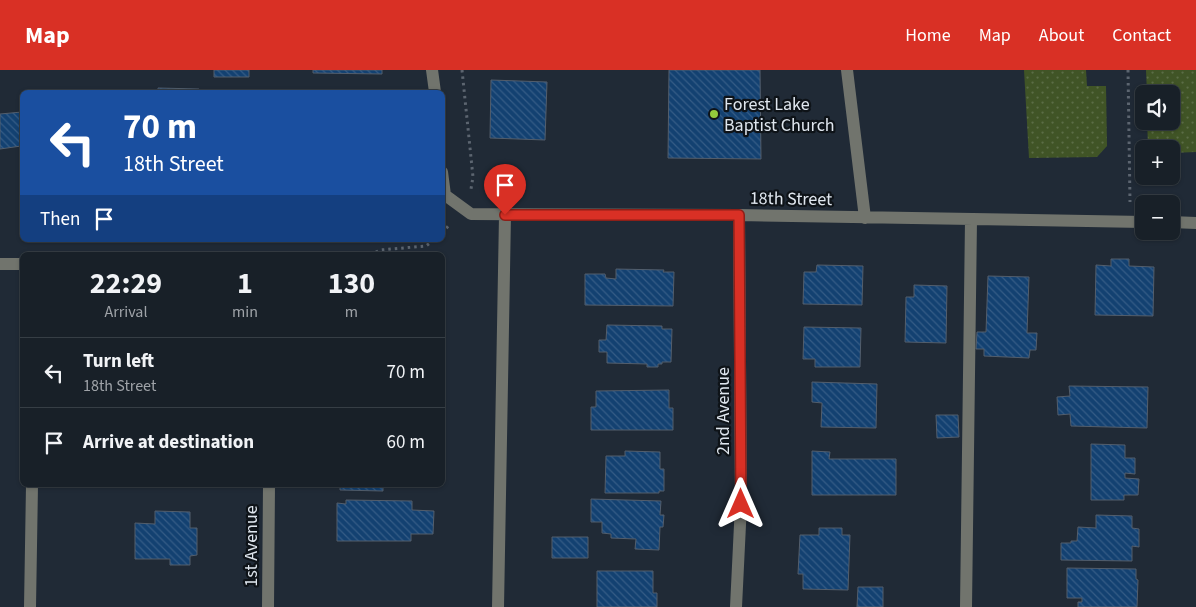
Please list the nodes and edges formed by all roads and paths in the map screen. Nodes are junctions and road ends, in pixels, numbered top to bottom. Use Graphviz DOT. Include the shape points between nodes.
graph roads {
  1 [pos="432,70"];
  2 [pos="462,70"];
  3 [pos="847,70"];
  4 [pos="1128,70"];
  5 [pos="435,90"];
  6 [pos="445,195"];
  7 [pos="1130,203"];
  8 [pos="461,207"];
  9 [pos="505,215"];
  10 [pos="739,215"];
  11 [pos="865,218"];
  12 [pos="971,220"];
  13 [pos="1135,222"];
  14 [pos="1180,223"];
  15 [pos="1196,224"];
  16 [pos="445,231"];
  17 [pos="431,242"];
  18 [pos="376,252"];
  19 [pos="0,264"];
  20 [pos="20,264"];
  21 [pos="32,487"];
  22 [pos="269,487"];
  23 [pos="30,607"];
  24 [pos="268,607"];
  25 [pos="498,607"];
  26 [pos="736,607"];
  27 [pos="966,607"];
  1 -- 5 [label="street"];
  2 -- 8 [label="path" via="473,177 472,188"];
  3 -- 11 [label="street"];
  4 -- 7 [label="path"];
  6 -- 8 [label="street, 18th Street"];
  8 -- 9 [label="street, 18th Street" via="471,214"];
  8 -- 16 [label="path"];
  9 -- 10 [label="street, 18th Street"];
  9 -- 25 [label="street"];
  10 -- 11 [label="street, 18th Street"];
  10 -- 26 [label="street, 2nd Avenue" via="741,504"];
  11 -- 12 [label="street, 18th Street"];
  12 -- 13 [label="street, 18th Street"];
  12 -- 27 [label="street"];
  14 -- 15 [label="street"];
  17 -- 18 [label="path" via="426,246"];
  19 -- 20 [label="street"];
  21 -- 23 [label="street"];
  22 -- 24 [label="street, 1st Avenue"];
}
